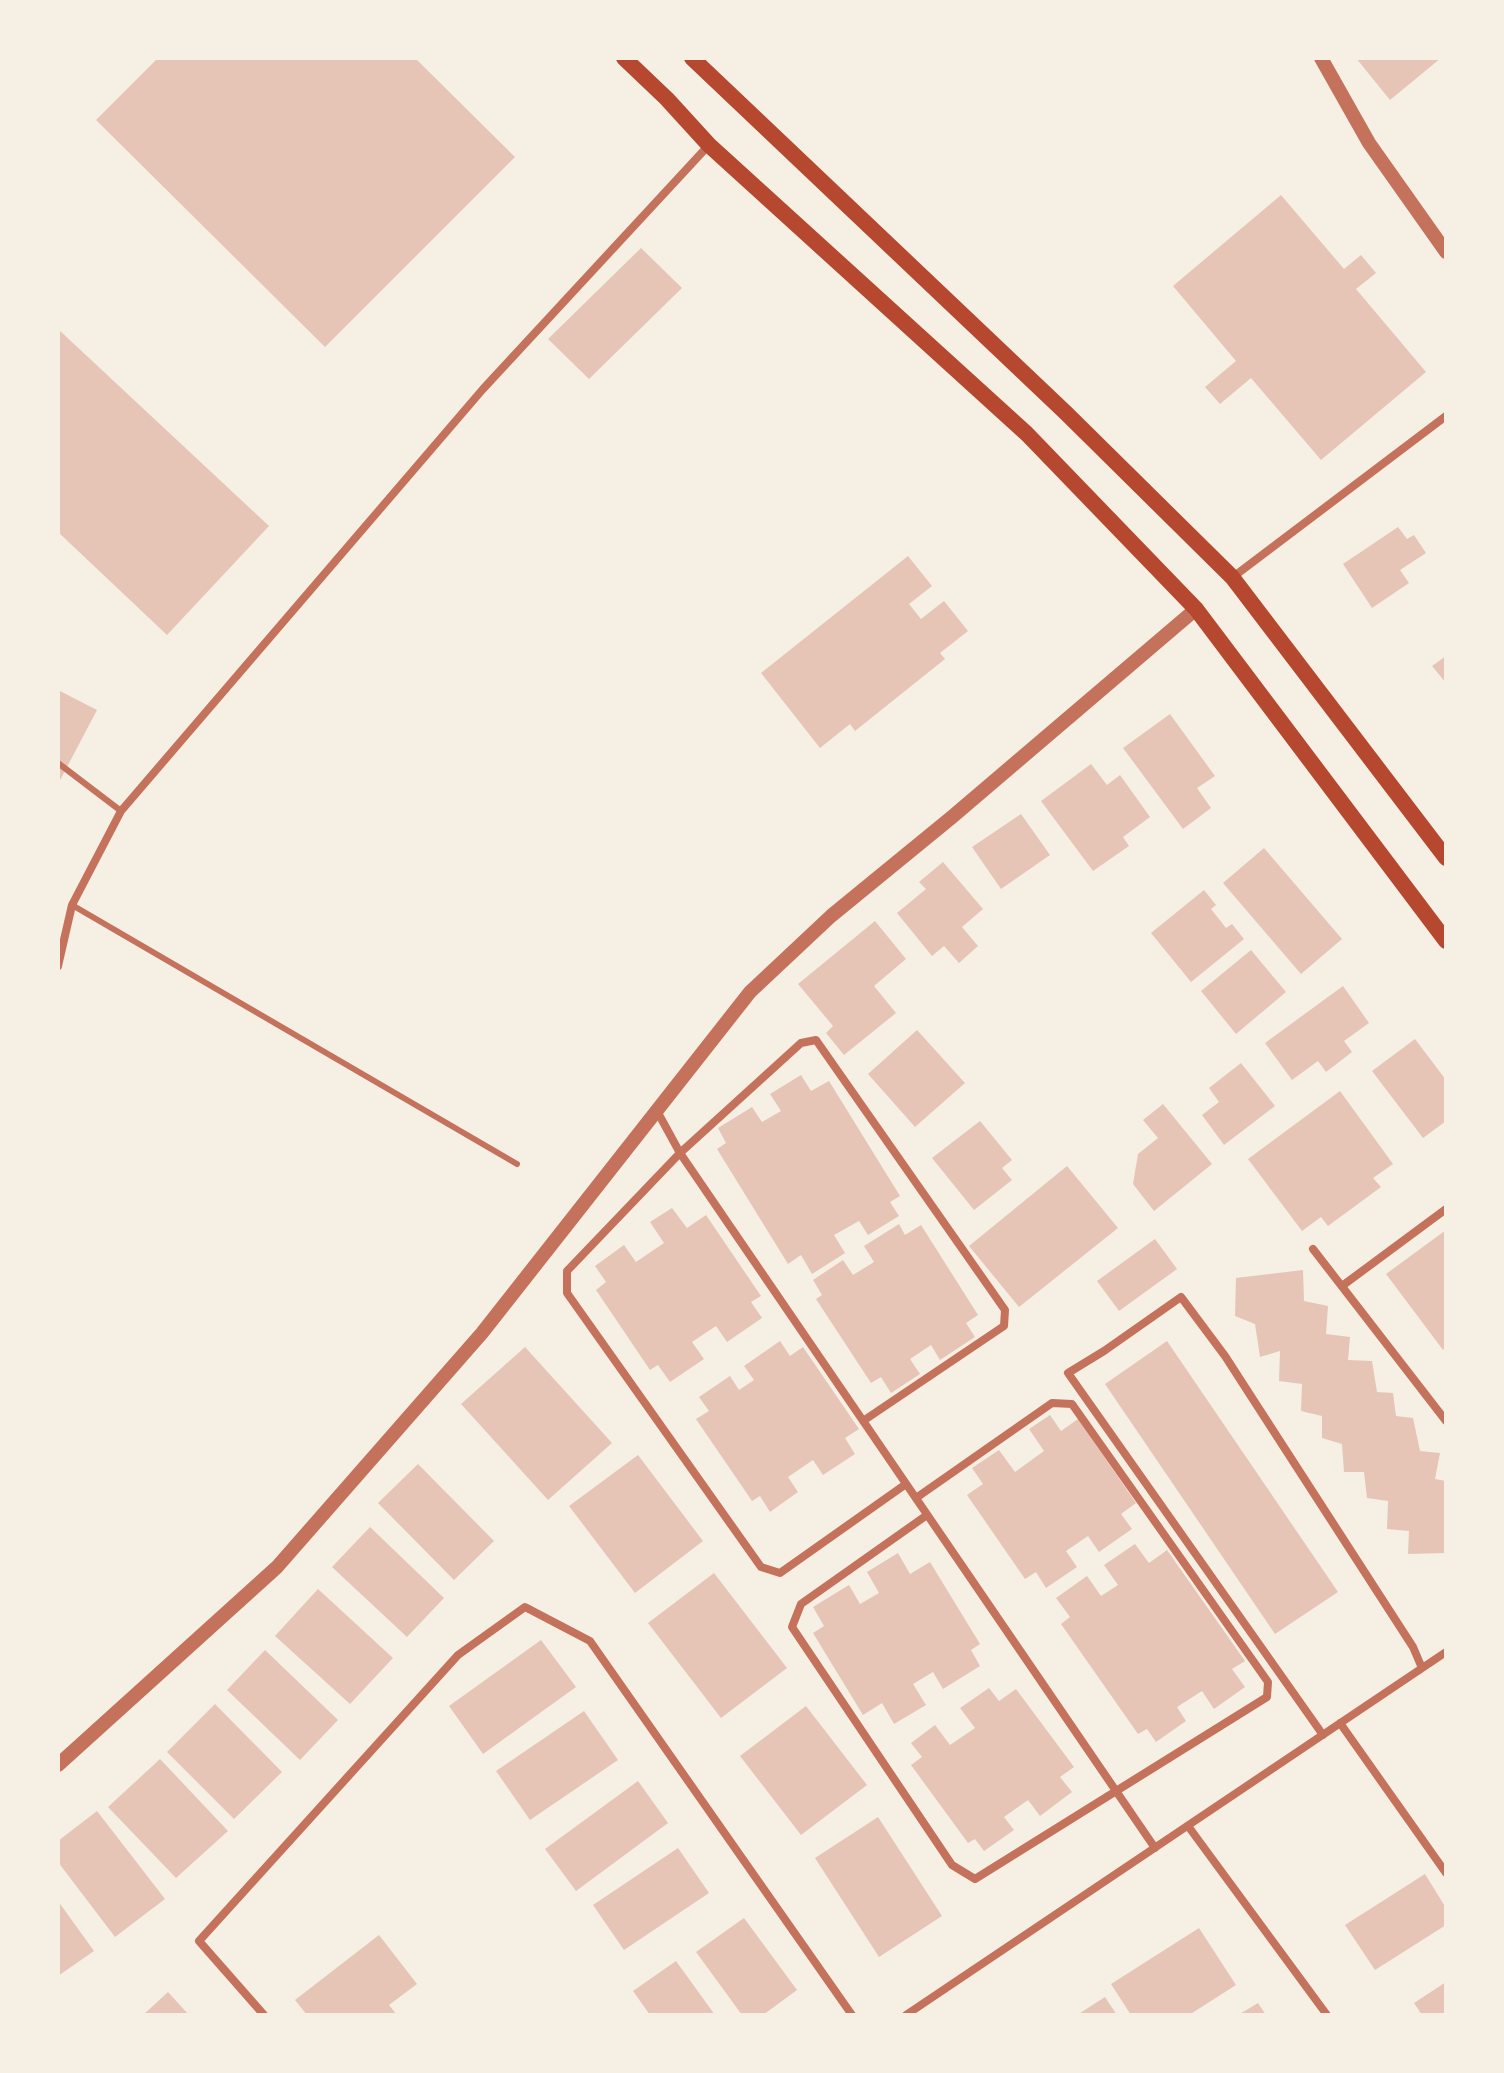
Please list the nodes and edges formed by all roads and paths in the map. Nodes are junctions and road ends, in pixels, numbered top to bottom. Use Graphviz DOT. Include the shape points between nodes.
graph roads {
  1 [pos="624,58"];
  2 [pos="692,58"];
  3 [pos="1321,58"];
  4 [pos="709,145"];
  5 [pos="1446,252"];
  6 [pos="1446,416"];
  7 [pos="1232,577"];
  8 [pos="1196,609"];
  9 [pos="58,763"];
  10 [pos="121,811"];
  11 [pos="1446,858"];
  12 [pos="72,905"];
  13 [pos="1446,941"];
  14 [pos="58,966"];
  15 [pos="657,1111"];
  16 [pos="680,1153"];
  17 [pos="517,1164"];
  18 [pos="1446,1209"];
  19 [pos="1313,1249"];
  20 [pos="1342,1286"];
  21 [pos="863,1421"];
  22 [pos="1446,1421"];
  23 [pos="906,1484"];
  24 [pos="916,1498"];
  25 [pos="927,1515"];
  26 [pos="1446,1652"];
  27 [pos="1422,1668"];
  28 [pos="1340,1723"];
  29 [pos="1323,1735"];
  30 [pos="58,1765"];
  31 [pos="1116,1791"];
  32 [pos="1188,1826"];
  33 [pos="1155,1848"];
  34 [pos="1446,1873"];
  35 [pos="264,2015"];
  36 [pos="852,2015"];
  37 [pos="906,2015"];
  38 [pos="1327,2015"];
  1 -- 4 [label="main road"];
  2 -- 7 [label="main road"];
  3 -- 5 [label="street" via="1369,143"];
  4 -- 8 [label="main road" via="1027,434"];
  4 -- 10 [label="street" via="483,389"];
  6 -- 7 [label="street"];
  7 -- 11 [label="main road"];
  8 -- 13 [label="main road"];
  8 -- 15 [label="street" via="831,916 750,992"];
  9 -- 10 [label="lane"];
  10 -- 12 [label="street"];
  12 -- 14 [label="street"];
  12 -- 17 [label="lane"];
  15 -- 16 [label="street"];
  15 -- 30 [label="street" via="482,1333 277,1567"];
  16 -- 21 [label="street"];
  16 -- 21 [label="street" via="801,1043 816,1040 1005,1310 1004,1326"];
  16 -- 23 [label="street" via="567,1271 567,1293 761,1567 780,1573"];
  18 -- 20 [label="street"];
  19 -- 20 [label="street"];
  20 -- 22 [label="street"];
  21 -- 23 [label="street"];
  23 -- 24 [label="street"];
  24 -- 25 [label="street"];
  24 -- 31 [label="street" via="1052,1403 1072,1404 1268,1682 1267,1697"];
  25 -- 31 [label="street"];
  25 -- 31 [label="street" via="801,1604 792,1627 952,1865 975,1879"];
  26 -- 27 [label="street"];
  27 -- 28 [label="street"];
  27 -- 29 [label="street" via="1233,1369 1181,1297 1068,1373"];
  28 -- 29 [label="street"];
  28 -- 34 [label="street"];
  29 -- 32 [label="street"];
  31 -- 33 [label="street"];
  32 -- 33 [label="street"];
  32 -- 38 [label="street"];
  33 -- 37 [label="street"];
  35 -- 36 [label="street" via="199,1941 458,1655 525,1607 590,1641"];
}
